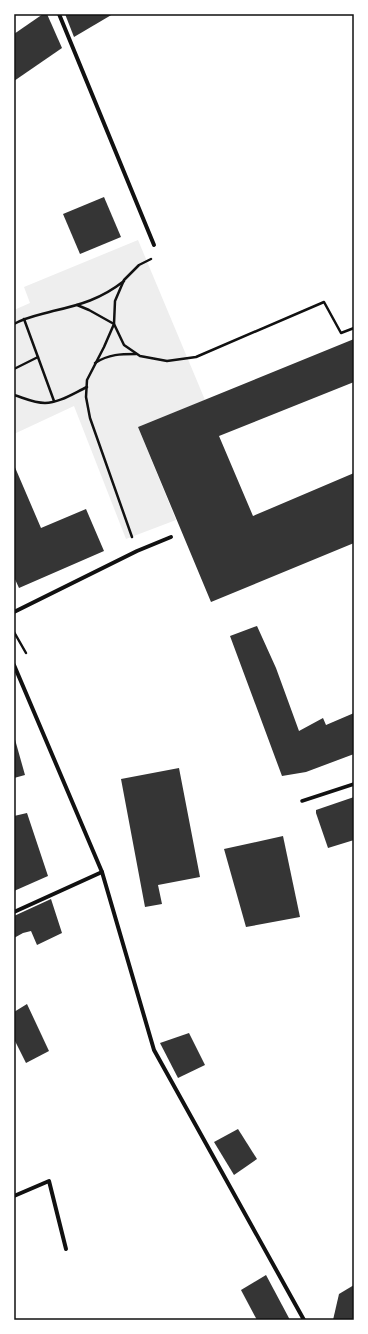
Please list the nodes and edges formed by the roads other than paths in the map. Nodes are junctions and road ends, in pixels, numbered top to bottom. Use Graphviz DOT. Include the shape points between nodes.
graph roads {
  1 [pos="59,14"];
  2 [pos="154,245"];
  3 [pos="171,537"];
  4 [pos="14,612"];
  5 [pos="14,665"];
  6 [pos="354,784"];
  7 [pos="302,801"];
  8 [pos="102,872"];
  9 [pos="14,912"];
  10 [pos="14,1196"];
  11 [pos="66,1249"];
  12 [pos="304,1320"];
  1 -- 2 [label="street"];
  3 -- 4 [label="street" via="137,551"];
  5 -- 8 [label="street"];
  6 -- 7 [label="street"];
  8 -- 9 [label="street"];
  8 -- 12 [label="street" via="154,1050"];
  10 -- 11 [label="street" via="49,1181"];
}
